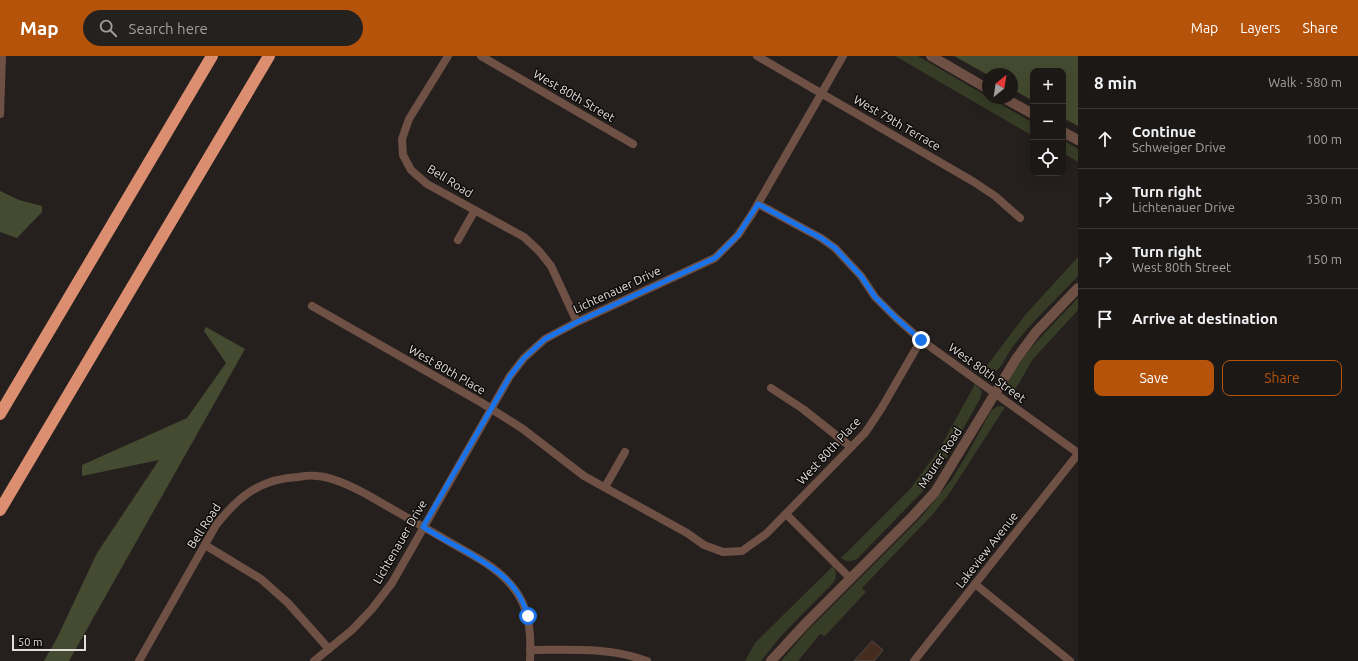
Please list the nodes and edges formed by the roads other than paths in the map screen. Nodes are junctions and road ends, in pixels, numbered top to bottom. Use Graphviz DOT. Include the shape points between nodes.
graph roads {
  1 [pos="2,56"];
  2 [pos="212,56"];
  3 [pos="268,56"];
  4 [pos="448,56"];
  5 [pos="481,56"];
  6 [pos="757,56"];
  7 [pos="843,56"];
  8 [pos="931,56"];
  9 [pos="982,86"];
  10 [pos="821,94"];
  11 [pos="1015,104"];
  12 [pos="1030,112"];
  13 [pos="0,114"];
  14 [pos="1066,134"];
  15 [pos="1078,140"];
  16 [pos="633,144"];
  17 [pos="758,204"];
  18 [pos="475,210"];
  19 [pos="1020,218"];
  20 [pos="458,240"];
  21 [pos="1078,288"];
  22 [pos="312,306"];
  23 [pos="577,322"];
  24 [pos="921,340"];
  25 [pos="771,388"];
  26 [pos="995,393"];
  27 [pos="491,409"];
  28 [pos="0,414"];
  29 [pos="851,447"];
  30 [pos="625,452"];
  31 [pos="1078,453"];
  32 [pos="605,487"];
  33 [pos="0,510"];
  34 [pos="786,514"];
  35 [pos="423,527"];
  36 [pos="205,545"];
  37 [pos="851,579"];
  38 [pos="975,584"];
  39 [pos="329,649"];
  40 [pos="530,650"];
  41 [pos="139,661"];
  42 [pos="314,661"];
  43 [pos="530,661"];
  44 [pos="647,661"];
  45 [pos="771,661"];
  46 [pos="914,661"];
  47 [pos="1070,661"];
  1 -- 13 [label="street"];
  2 -- 28 [label="highway"];
  3 -- 33 [label="highway"];
  4 -- 18 [label="street, Bell Road" via="409,119 402,139 403,155 411,170 427,184"];
  5 -- 16 [label="street, West 80th Street"];
  6 -- 10 [label="street, West 79th Terrace"];
  7 -- 10 [label="street, Lichtenauer Drive"];
  8 -- 9 [label="street"];
  10 -- 17 [label="street, Lichtenauer Drive"];
  10 -- 19 [label="street, West 79th Terrace" via="974,182"];
  11 -- 12 [label="street"];
  14 -- 15 [label="street"];
  17 -- 23 [label="street, Lichtenauer Drive" via="738,235 715,258"];
  17 -- 24 [label="street, West 80th Street" via="835,248 861,276 875,297"];
  18 -- 20 [label="street, Bell Road"];
  18 -- 23 [label="street" via="524,237 539,251 551,266"];
  21 -- 26 [label="street, Maurer Road" via="1036,332"];
  22 -- 27 [label="street, West 80th Place"];
  23 -- 27 [label="street, Lichtenauer Drive" via="545,339 524,358"];
  24 -- 26 [label="street, West 80th Street"];
  24 -- 29 [label="street, West 80th Place" via="881,409 865,433"];
  25 -- 29 [label="street" via="803,409"];
  26 -- 31 [label="street, West 80th Street"];
  26 -- 37 [label="street, Maurer Road" via="935,492"];
  27 -- 32 [label="street, West 80th Place" via="523,429 584,476"];
  27 -- 35 [label="street, Lichtenauer Drive"];
  29 -- 34 [label="street, West 80th Place"];
  30 -- 32 [label="street"];
  31 -- 38 [label="street, Lakeview Avenue"];
  32 -- 34 [label="street, West 80th Place" via="704,545 723,552 742,551 766,534"];
  34 -- 37 [label="street"];
  35 -- 36 [label="street, Bell Road" via="347,485 317,476 289,477 271,481 245,494 231,506 216,525"];
  35 -- 39 [label="street, Lichtenauer Drive" via="392,583 372,609"];
  35 -- 40 [label="street, Bell Road" via="496,569 512,585 528,616"];
  36 -- 39 [label="street" via="261,579 288,603"];
  36 -- 41 [label="street, Bell Road"];
  37 -- 45 [label="street, Maurer Road"];
  38 -- 46 [label="street, Lakeview Avenue"];
  38 -- 47 [label="street"];
  39 -- 42 [label="street, Lichtenauer Drive"];
  40 -- 43 [label="street, Bell Road"];
  40 -- 44 [label="street" via="596,650 621,653"];
}
